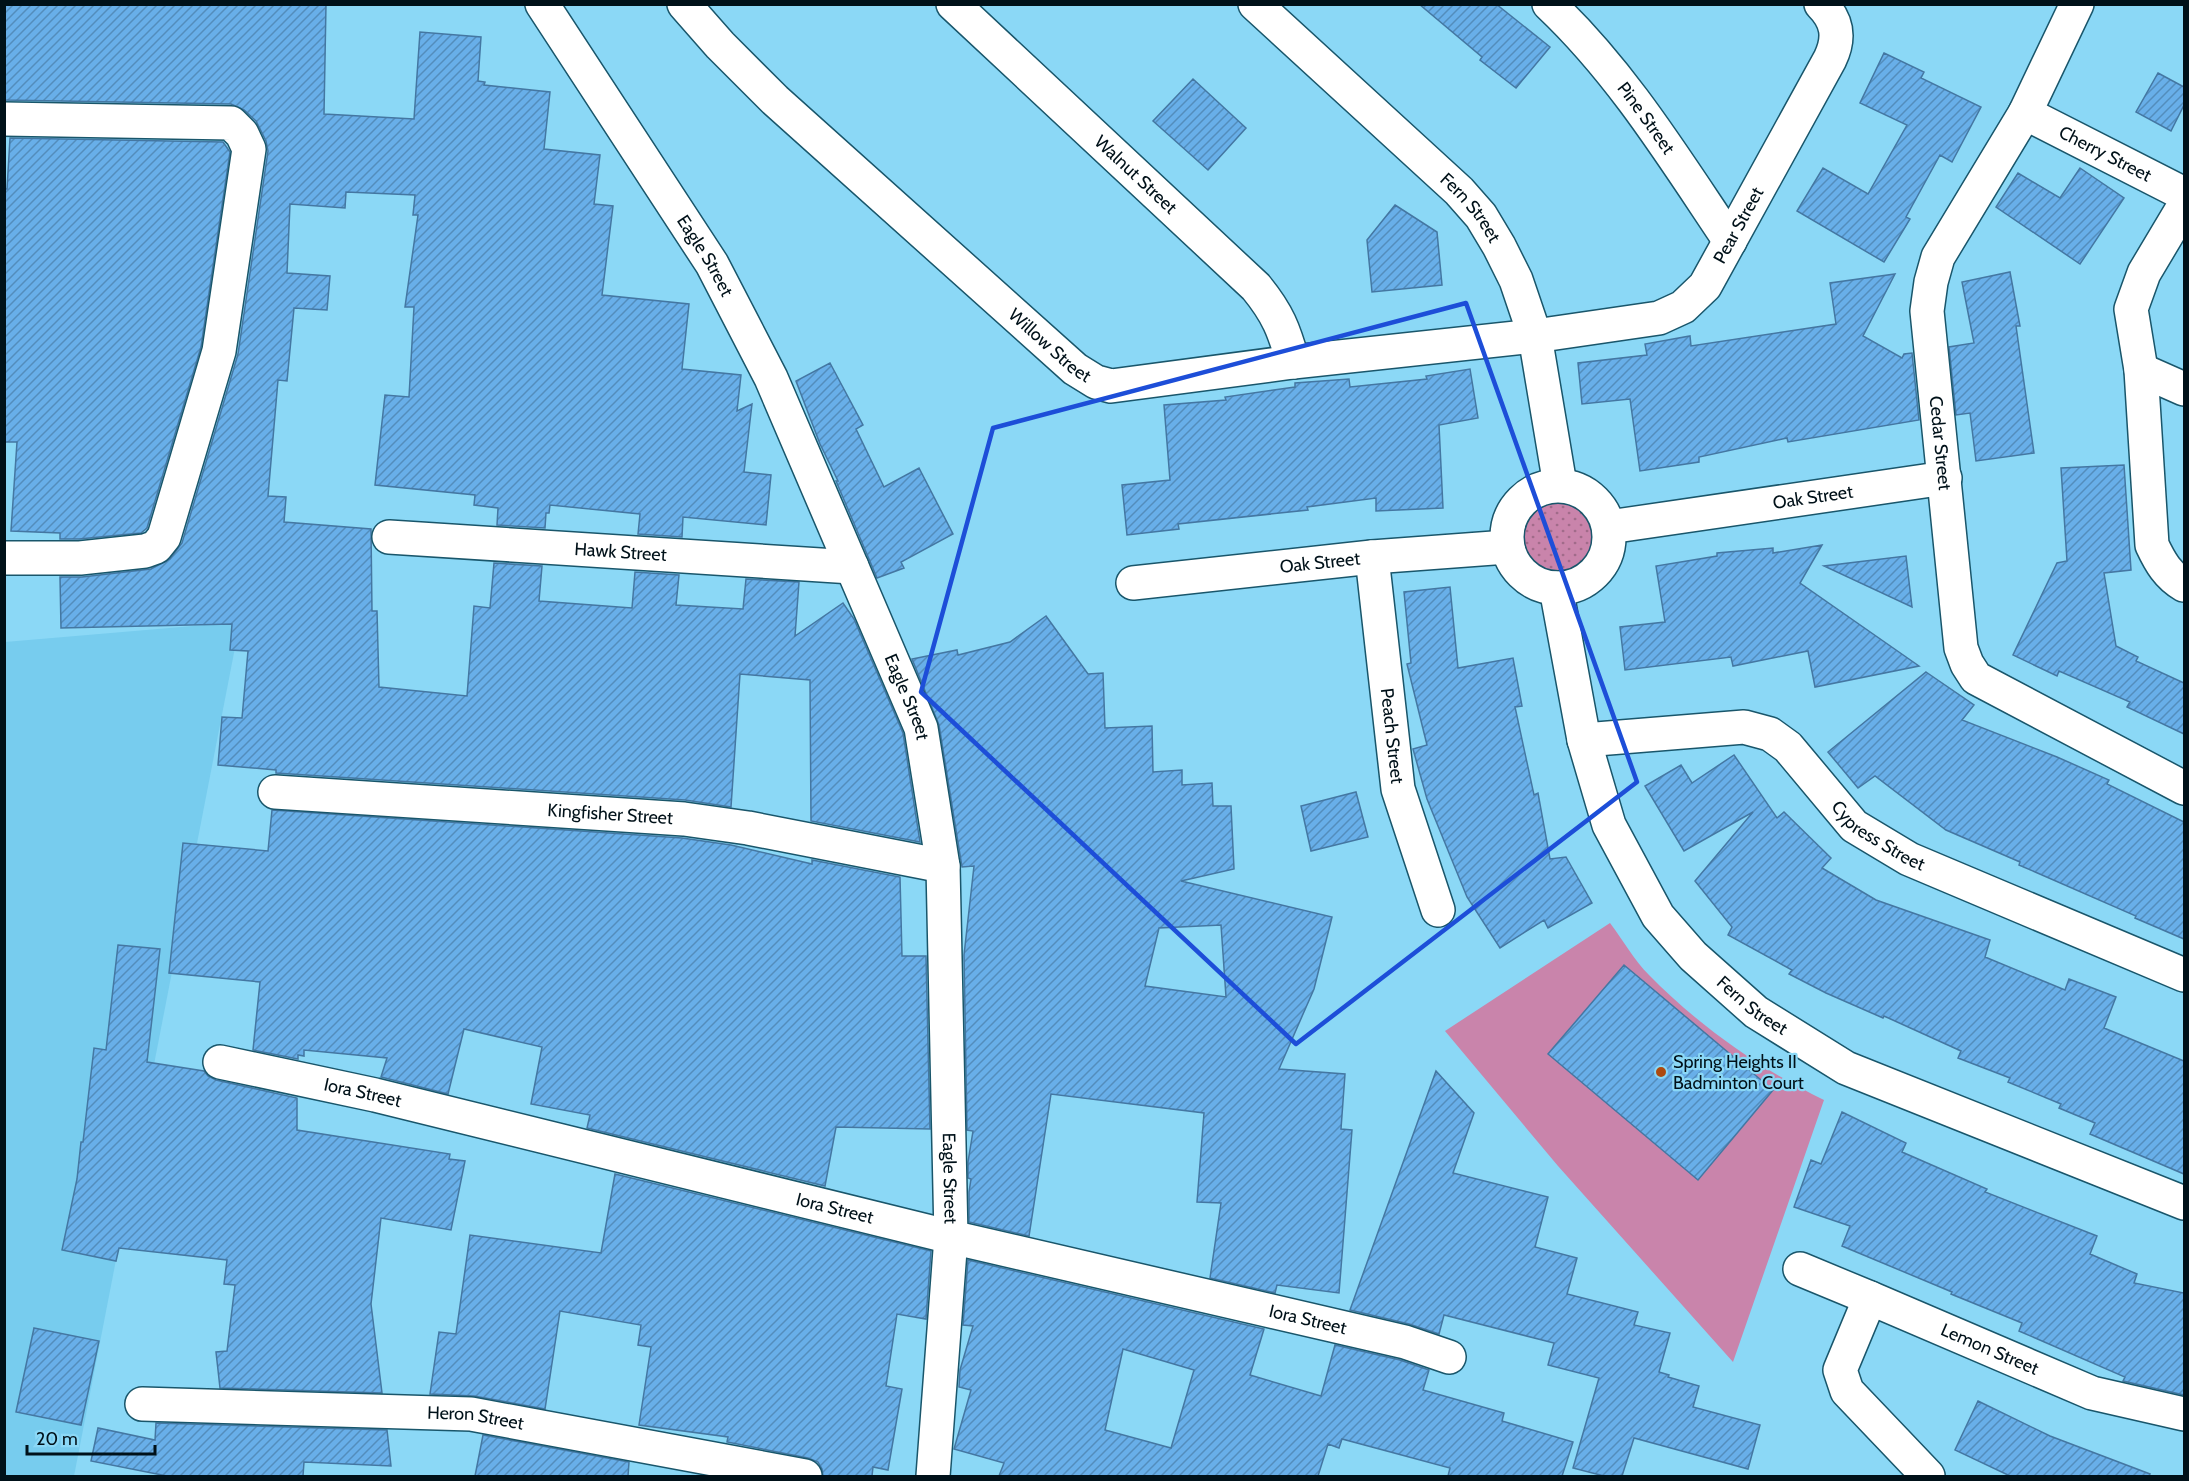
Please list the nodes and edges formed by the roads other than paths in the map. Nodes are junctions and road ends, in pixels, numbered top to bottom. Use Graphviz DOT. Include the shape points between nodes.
graph roads {
  1 [pos="542,4"];
  2 [pos="684,4"];
  3 [pos="953,4"];
  4 [pos="1255,4"];
  5 [pos="1549,4"];
  6 [pos="1821,4"];
  7 [pos="2076,4"];
  8 [pos="2025,113"];
  9 [pos="4,119"];
  10 [pos="2184,194"];
  11 [pos="2184,206"];
  12 [pos="1730,241"];
  13 [pos="1536,336"];
  14 [pos="1293,362"];
  15 [pos="2141,370"];
  16 [pos="2184,389"];
  17 [pos="1945,478"];
  18 [pos="1560,485"];
  19 [pos="1609,527"];
  20 [pos="390,537"];
  21 [pos="1507,547"];
  22 [pos="1372,557"];
  23 [pos="4,558"];
  24 [pos="852,567"];
  25 [pos="1133,583"];
  26 [pos="2184,585"];
  27 [pos="1556,588"];
  28 [pos="1584,740"];
  29 [pos="2184,788"];
  30 [pos="275,792"];
  31 [pos="943,866"];
  32 [pos="1438,910"];
  33 [pos="2184,975"];
  34 [pos="220,1062"];
  35 [pos="2184,1203"];
  36 [pos="951,1237"];
  37 [pos="1800,1269"];
  38 [pos="1870,1298"];
  39 [pos="1449,1357"];
  40 [pos="141,1404"];
  41 [pos="2184,1414"];
  42 [pos="804,1476"];
  43 [pos="933,1476"];
  44 [pos="1928,1476"];
  1 -- 24 [label="street, Eagle Street" via="712,264 771,378"];
  2 -- 14 [label="street, Willow Street" via="775,100 1085,376 1110,386 1125,385"];
  3 -- 14 [label="street, Walnut Street" via="1256,287 1274,308"];
  4 -- 13 [label="street, Fern Street" via="1459,191 1481,216 1516,280"];
  5 -- 12 [label="street, Pine Street" via="1638,104"];
  6 -- 12 [label="street, Pear Street" via="1834,20 1836,46"];
  7 -- 8 [label="street, Cedar Street"];
  8 -- 10 [label="street, Cherry Street"];
  8 -- 17 [label="street, Cedar Street" via="1938,257 1931,282 1927,311"];
  9 -- 23 [label="street" via="231,123 249,148 219,351 164,537 156,547 145,551 80,558"];
  11 -- 15 [label="street" via="2144,273 2131,309"];
  12 -- 13 [label="street, Pear Street" via="1705,286 1683,307 1659,318"];
  13 -- 14 [label="street, Willow Street"];
  13 -- 18 [label="street, Fern Street"];
  15 -- 16 [label="street"];
  15 -- 26 [label="street" via="2152,545 2160,563"];
  17 -- 19 [label="street, Oak Street"];
  17 -- 29 [label="street, Cedar Street" via="1961,648 1976,678"];
  18 -- 19 [label="street" via="1582,491 1600,506"];
  18 -- 21 [label="street" via="1537,490 1519,503 1508,524"];
  19 -- 27 [label="street" via="1607,550 1597,570 1579,584"];
  20 -- 24 [label="street, Hawk Street"];
  21 -- 22 [label="street, Oak Street"];
  21 -- 27 [label="street" via="1516,567 1534,582"];
  22 -- 25 [label="street, Oak Street"];
  22 -- 32 [label="street, Peach Street" via="1398,789"];
  24 -- 31 [label="street, Eagle Street" via="921,728"];
  27 -- 28 [label="street, Fern Street"];
  28 -- 33 [label="street, Cypress Street" via="1744,727 1770,734 1788,747 1854,826 1909,859"];
  28 -- 35 [label="street, Fern Street" via="1608,825 1658,916 1693,956 1756,1012 1846,1068"];
  30 -- 31 [label="street, Kingfisher Street" via="684,819"];
  31 -- 36 [label="street, Eagle Street"];
  34 -- 36 [label="street, Iora Street" via="375,1095"];
  36 -- 39 [label="street, Iora Street" via="1405,1342"];
  36 -- 43 [label="street, Eagle Street"];
  37 -- 38 [label="street, Lemon Street"];
  38 -- 41 [label="street, Lemon Street" via="2092,1393"];
  38 -- 44 [label="street" via="1840,1370 1847,1391"];
  40 -- 42 [label="street, Heron Street" via="471,1414"];
}
